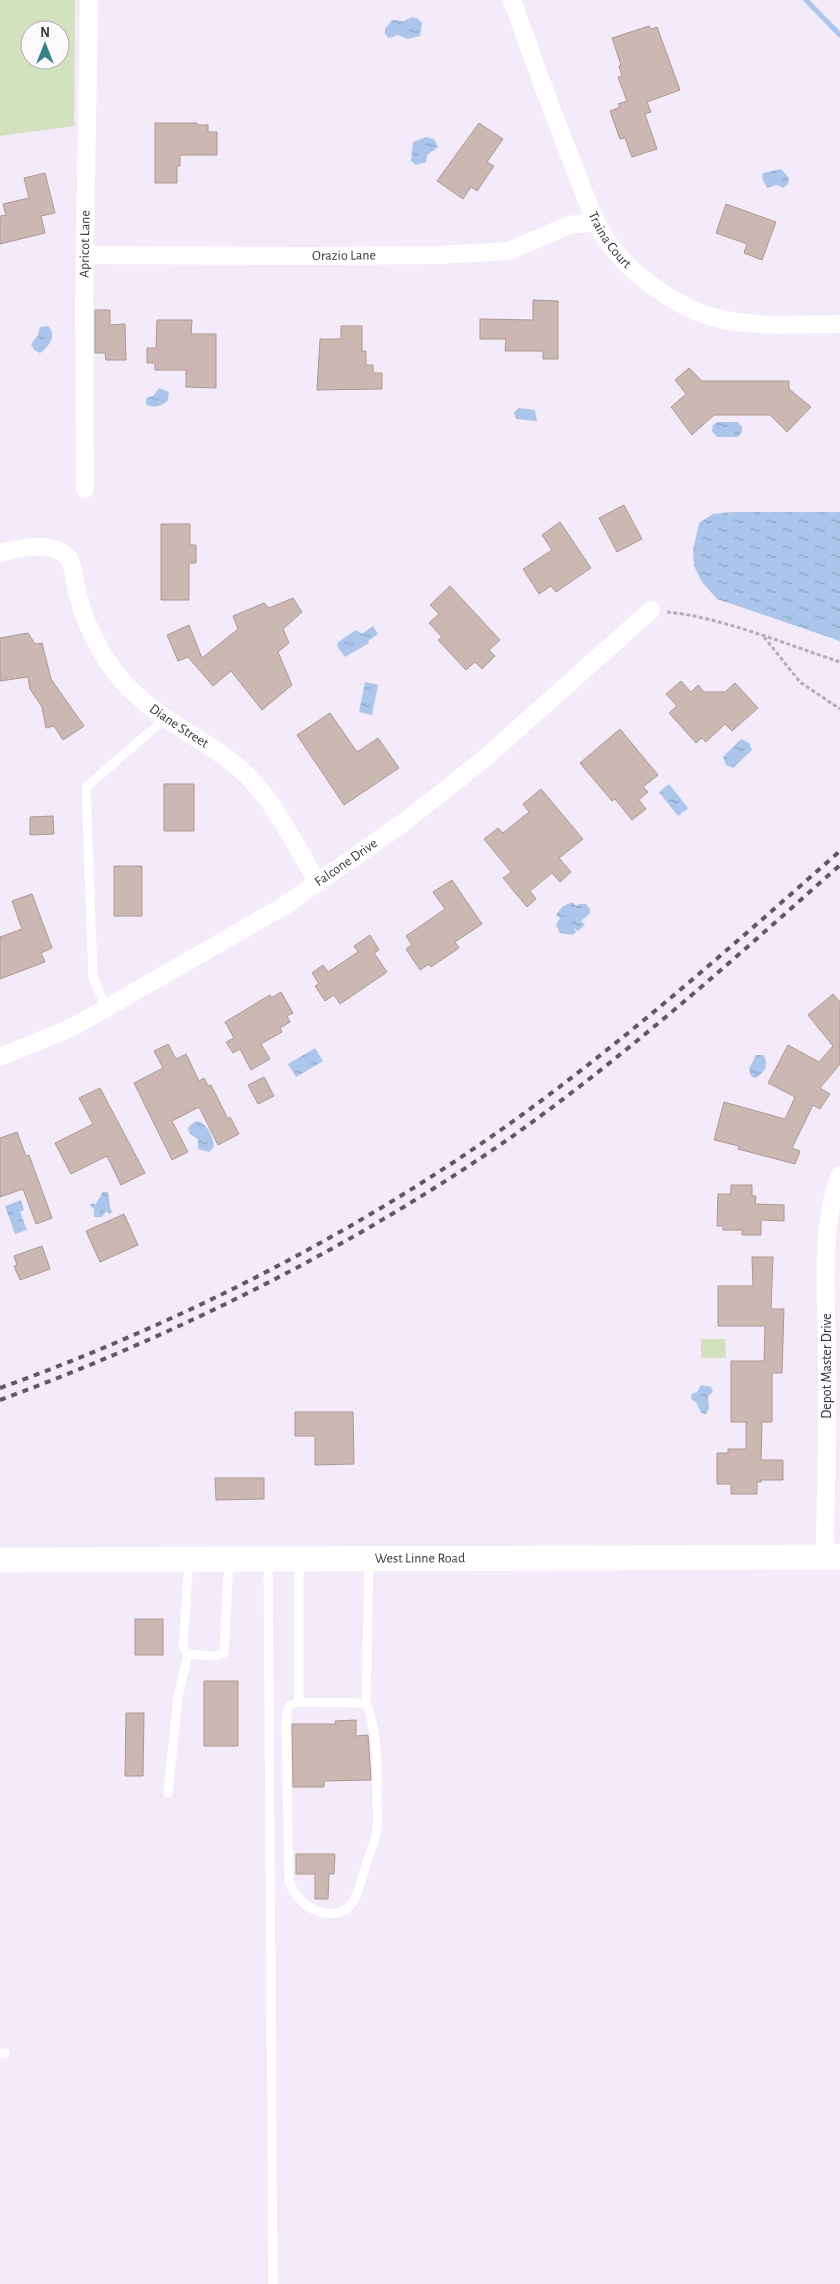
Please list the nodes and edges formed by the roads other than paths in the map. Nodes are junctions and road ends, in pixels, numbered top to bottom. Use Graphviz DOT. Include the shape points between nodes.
graph roads {
  1 [pos="90,0"];
  2 [pos="512,0"];
  3 [pos="596,222"];
  4 [pos="85,255"];
  5 [pos="840,324"];
  6 [pos="85,489"];
  7 [pos="0,553"];
  8 [pos="651,610"];
  9 [pos="167,717"];
  10 [pos="317,882"];
  11 [pos="106,1008"];
  12 [pos="0,1057"];
  13 [pos="840,1175"];
  14 [pos="834,1400"];
  15 [pos="834,1557"];
  16 [pos="268,1558"];
  17 [pos="299,1558"];
  18 [pos="369,1558"];
  19 [pos="229,1559"];
  20 [pos="0,1560"];
  21 [pos="189,1560"];
  22 [pos="188,1654"];
  23 [pos="299,1702"];
  24 [pos="366,1703"];
  25 [pos="168,1793"];
  26 [pos="273,2284"];
  1 -- 4 [label="street, Apricot Lane"];
  2 -- 3 [label="street, Traina Court"];
  3 -- 4 [label="street, Orazio Lane" via="569,225 509,251 307,256"];
  3 -- 5 [label="street, Traina Court" via="610,246 626,264 656,288 691,309 731,322"];
  4 -- 6 [label="street, Apricot Lane"];
  7 -- 9 [label="street, Diane Street" via="40,546 68,556 80,607 94,642 116,674 144,701"];
  8 -- 10 [label="street, Falcone Drive" via="484,759 403,823"];
  9 -- 10 [label="street, Diane Street" via="239,768 265,797"];
  9 -- 11 [label="lane" via="86,787 93,977"];
  10 -- 11 [label="street, Falcone Drive" via="284,906"];
  11 -- 12 [label="street, Falcone Drive" via="73,1027"];
  13 -- 14 [label="street, Depot Master Drive" via="827,1234"];
  14 -- 15 [label="street, Depot Master Drive" via="824,1542"];
  15 -- 18 [label="street, West Linne Road"];
  16 -- 17 [label="street, West Linne Road"];
  16 -- 19 [label="street, West Linne Road"];
  16 -- 26 [label="lane"];
  17 -- 18 [label="street, West Linne Road"];
  17 -- 23 [label="lane"];
  18 -- 24 [label="lane"];
  19 -- 21 [label="street, West Linne Road"];
  19 -- 22 [label="lane" via="224,1653 213,1656"];
  20 -- 21 [label="street, West Linne Road"];
  21 -- 22 [label="lane" via="183,1647"];
  22 -- 25 [label="lane" via="178,1697"];
  23 -- 24 [label="lane"];
  23 -- 24 [label="lane" via="290,1705 286,1726 289,1882 297,1897 314,1910 326,1913 350,1908 376,1835 377,1754"];
}
